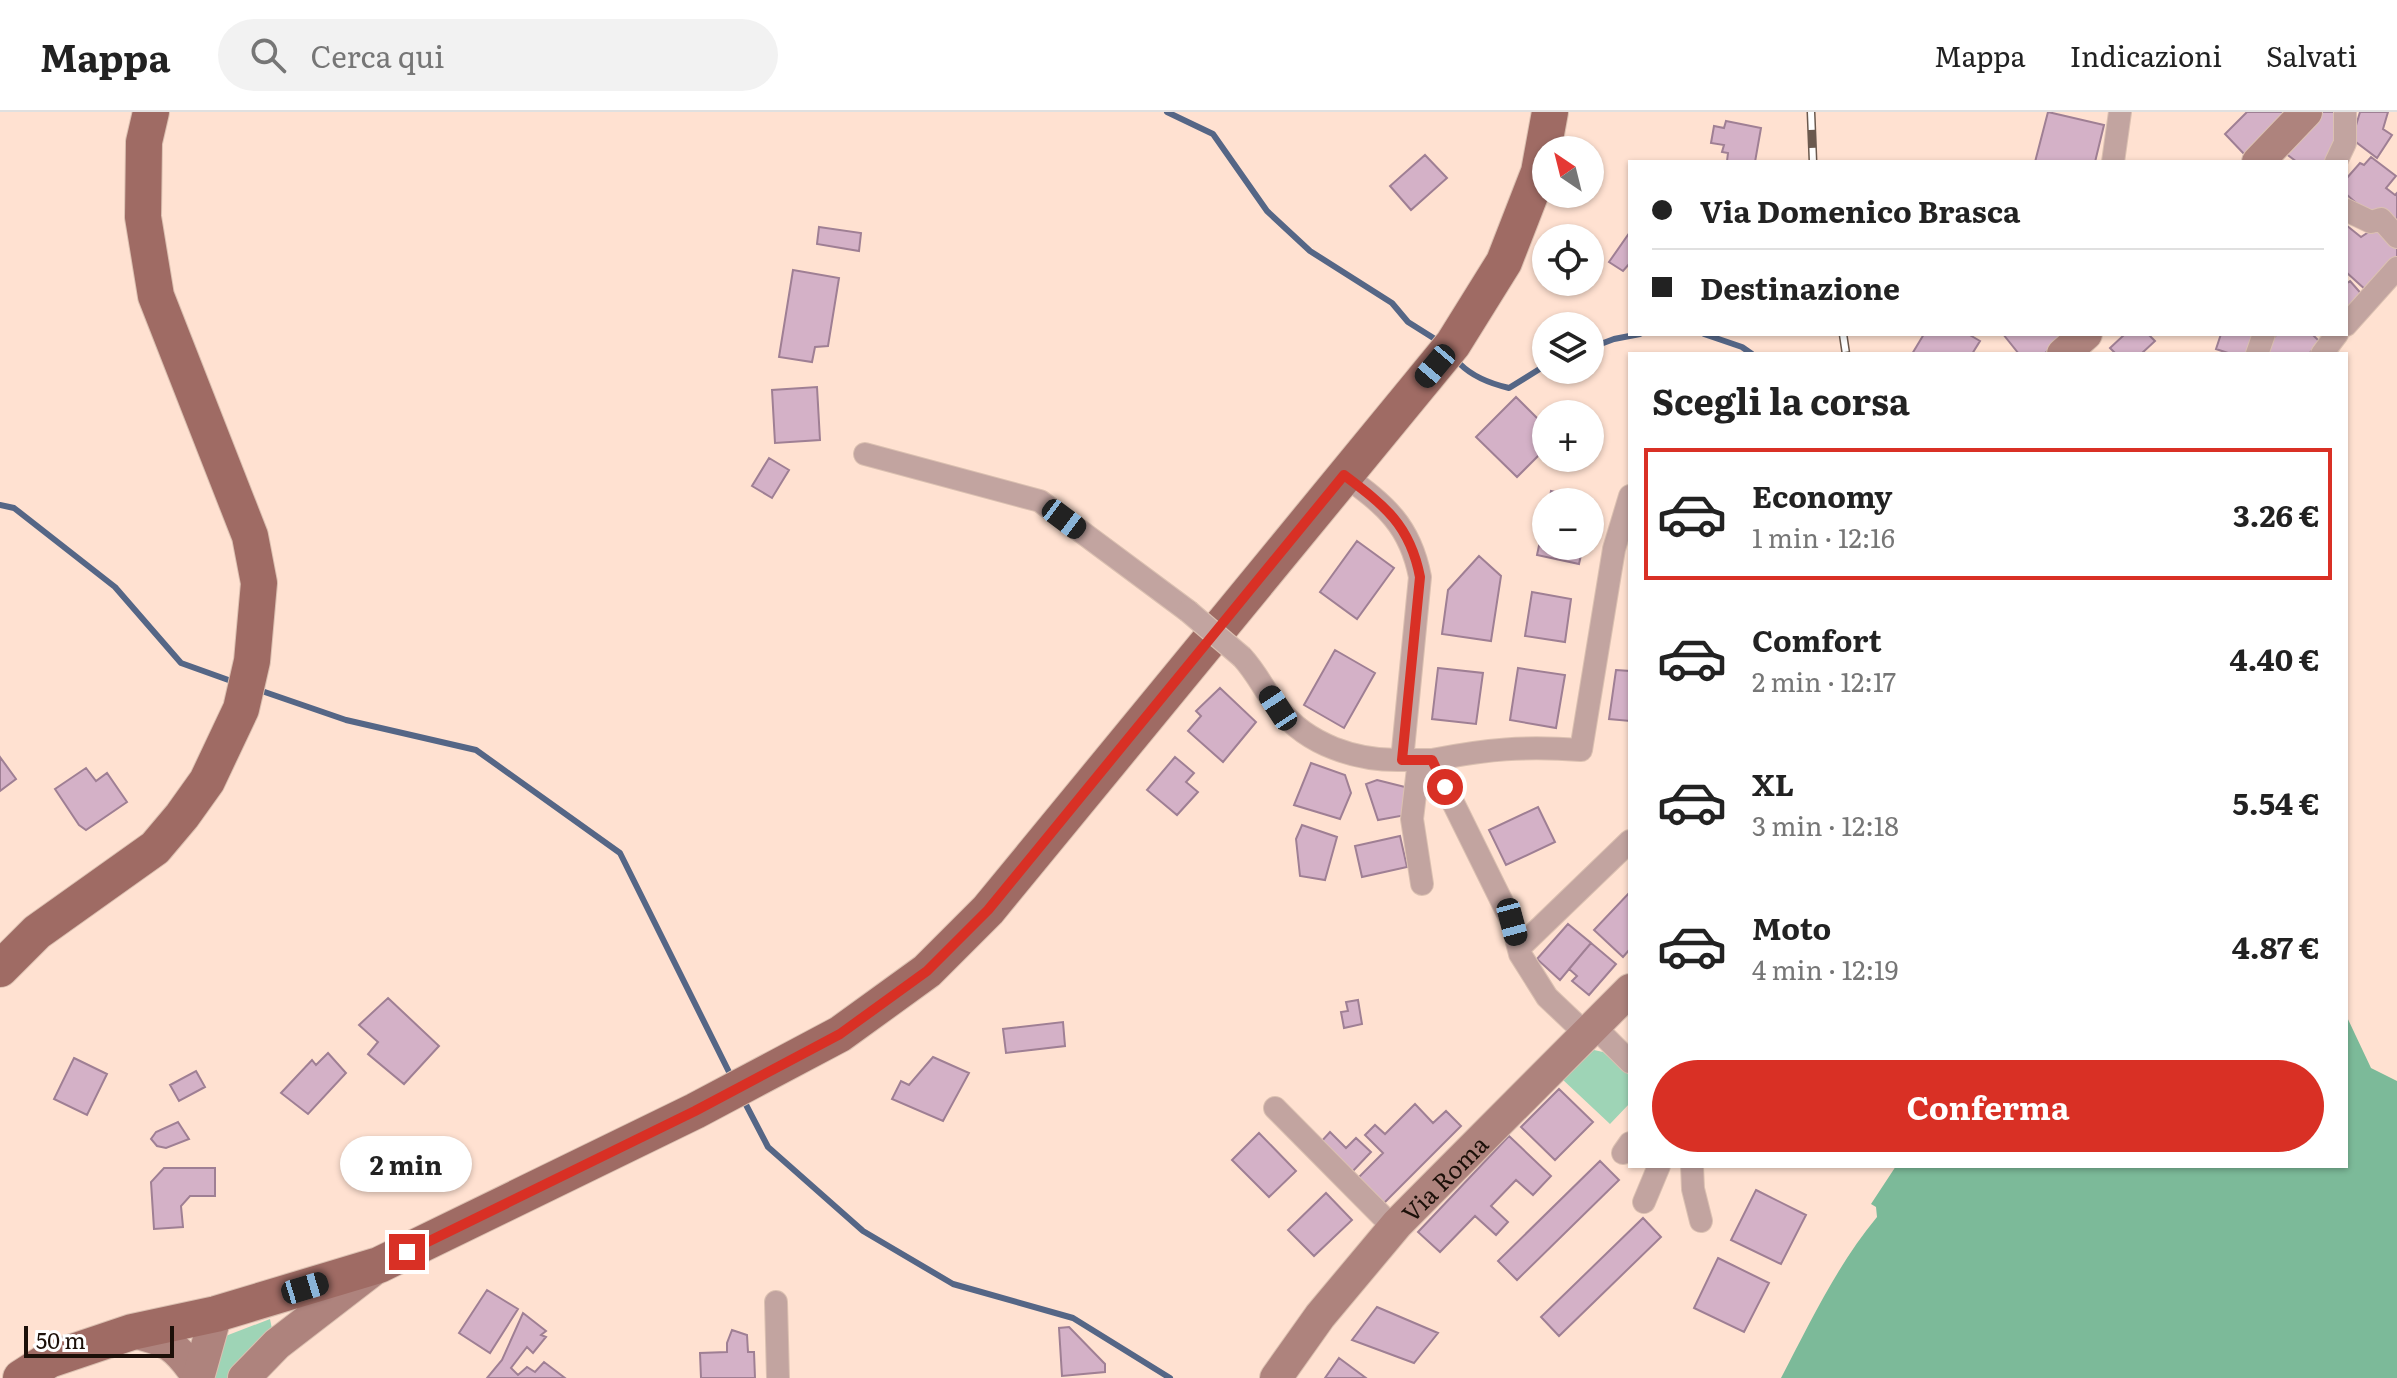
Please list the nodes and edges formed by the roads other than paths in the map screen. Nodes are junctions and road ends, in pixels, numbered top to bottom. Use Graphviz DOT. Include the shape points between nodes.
graph roads {
  1 [pos="151,112"];
  2 [pos="1550,112"];
  3 [pos="2120,112"];
  4 [pos="2306,112"];
  5 [pos="2345,112"];
  6 [pos="2113,160"];
  7 [pos="2260,160"];
  8 [pos="2337,160"];
  9 [pos="2348,211"];
  10 [pos="2397,237"];
  11 [pos="2397,268"];
  12 [pos="2348,323"];
  13 [pos="865,454"];
  14 [pos="1344,475"];
  15 [pos="1628,503"];
  16 [pos="1418,760"];
  17 [pos="1628,843"];
  18 [pos="1422,884"];
  19 [pos="1519,948"];
  20 [pos="0,969"];
  21 [pos="1628,992"];
  22 [pos="1590,1030"];
  23 [pos="1628,1060"];
  24 [pos="1275,1108"];
  25 [pos="1658,1168"];
  26 [pos="1692,1168"];
  27 [pos="1644,1202"];
  28 [pos="1701,1221"];
  29 [pos="1394,1228"];
  30 [pos="379,1265"];
  31 [pos="276,1296"];
  32 [pos="776,1302"];
  33 [pos="216,1314"];
  34 [pos="132,1332"];
  35 [pos="277,1344"];
  36 [pos="198,1377"];
  37 [pos="21,1378"];
  38 [pos="244,1378"];
  39 [pos="778,1378"];
  40 [pos="1276,1378"];
  1 -- 20 [label="main road" via="144,142 143,217 156,296 250,536 259,583 252,661 241,709 207,781 155,848 37,932"];
  2 -- 14 [label="main road" via="1539,172 1504,262 1453,344"];
  3 -- 6 [label="street"];
  4 -- 7 [label="street"];
  5 -- 8 [label="street" via="2345,143"];
  9 -- 10 [label="street" via="2371,222 2381,219"];
  11 -- 12 [label="street"];
  13 -- 16 [label="street, bridge" via="1040,501 1242,657 1297,727 1321,743 1359,756"];
  14 -- 16 [label="street" via="1397,520 1417,561"];
  14 -- 30 [label="main road" via="988,910 927,971 840,1034"];
  15 -- 16 [label="street" via="1614,549 1581,750 1490,749"];
  16 -- 18 [label="street" via="1412,819"];
  16 -- 19 [label="street" via="1512,922"];
  17 -- 19 [label="street"];
  19 -- 22 [label="street" via="1547,997"];
  21 -- 22 [label="street, Via Roma"];
  22 -- 23 [label="street"];
  22 -- 29 [label="street, Via Roma"];
  24 -- 29 [label="street"];
  25 -- 27 [label="street"];
  26 -- 28 [label="street"];
  29 -- 40 [label="street, Via Roma"];
  30 -- 31 [label="main road"];
  30 -- 35 [label="street"];
  31 -- 33 [label="main road"];
  31 -- 35 [label="street"];
  32 -- 39 [label="street"];
  33 -- 34 [label="main road"];
  33 -- 36 [label="street"];
  34 -- 36 [label="street" via="163,1339 182,1353"];
  34 -- 37 [label="main road" via="49,1360"];
  35 -- 38 [label="street"];
}
